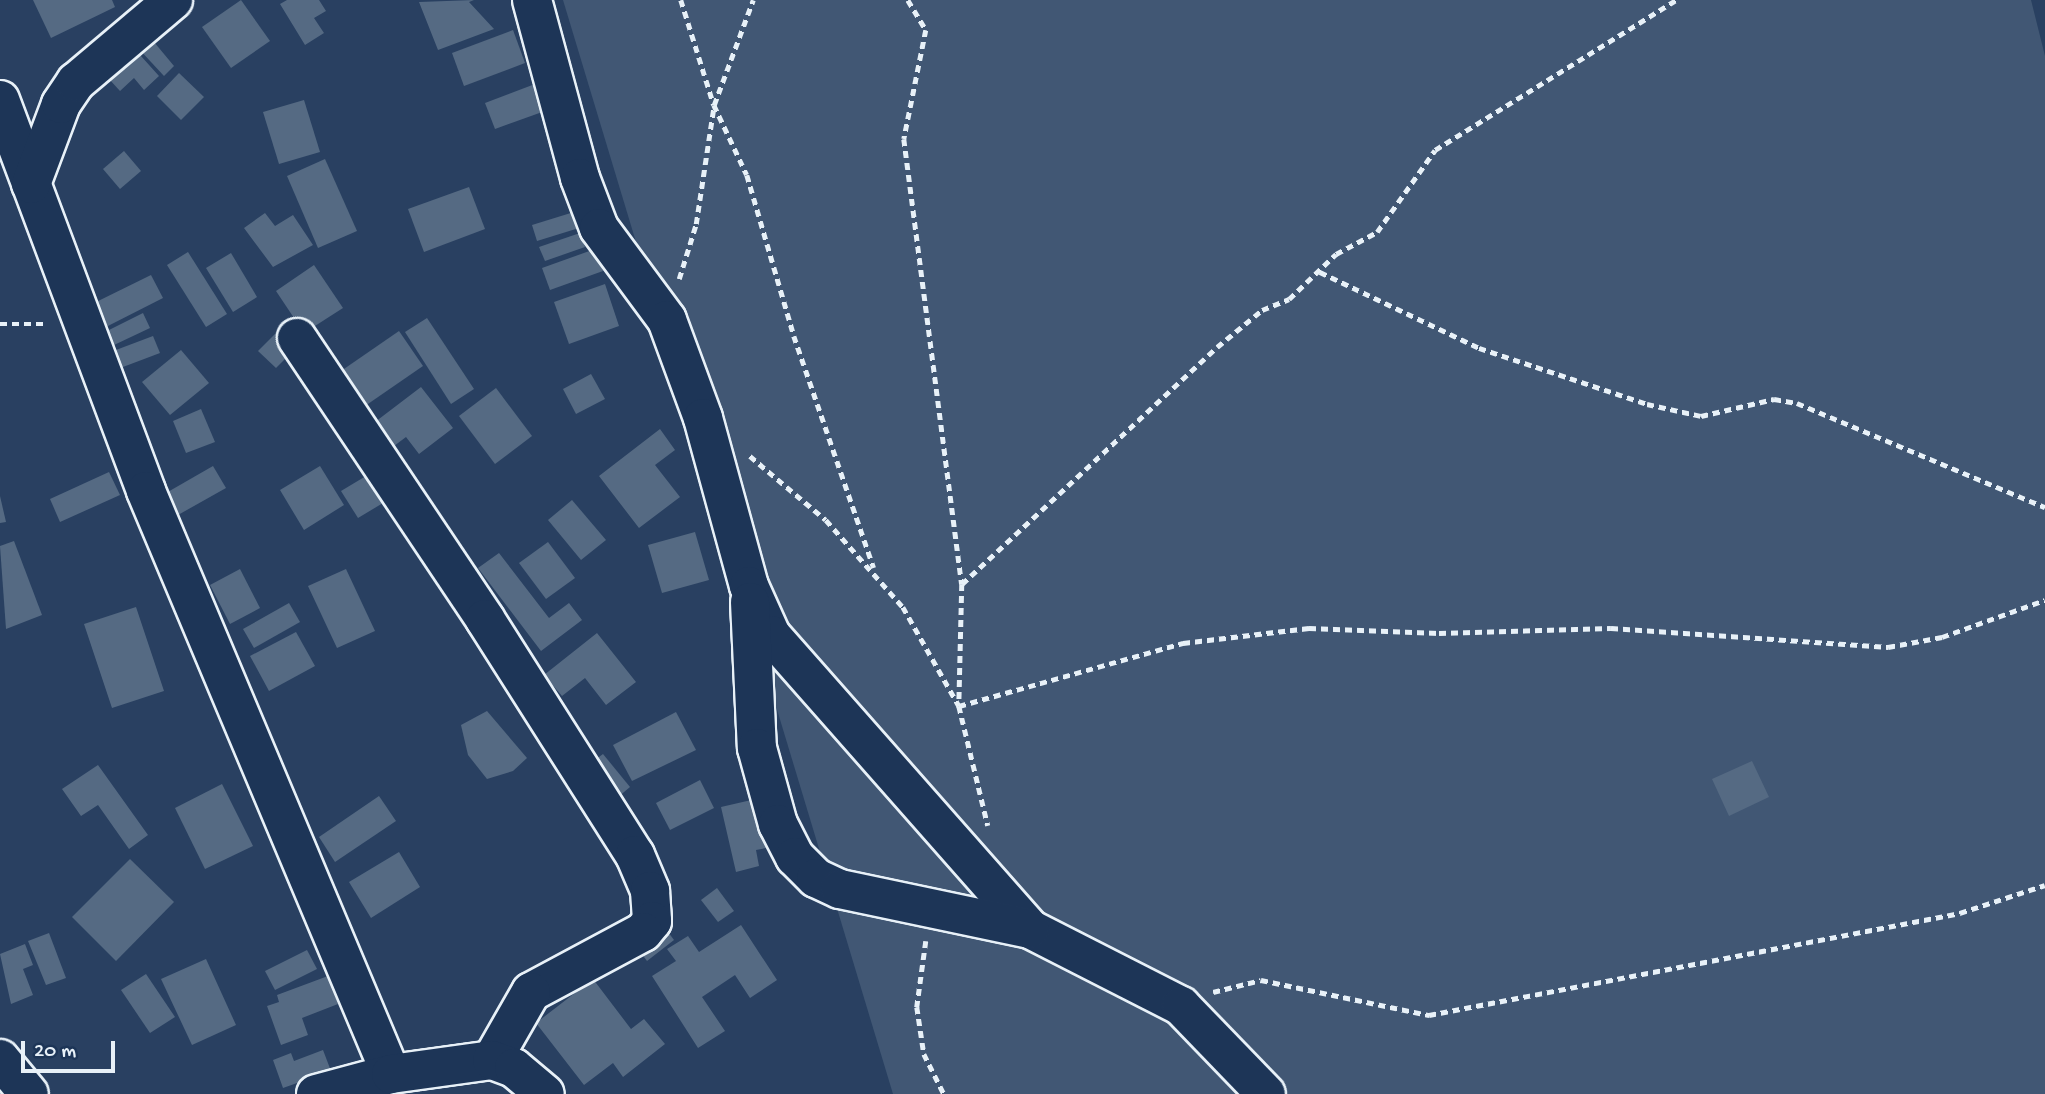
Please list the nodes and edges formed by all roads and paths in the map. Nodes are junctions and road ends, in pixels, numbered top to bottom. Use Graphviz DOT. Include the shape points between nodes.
graph roads {
  1 [pos="173,0"];
  2 [pos="532,0"];
  3 [pos="681,0"];
  4 [pos="753,0"];
  5 [pos="908,0"];
  6 [pos="1676,0"];
  7 [pos="0,100"];
  8 [pos="714,105"];
  9 [pos="31,184"];
  10 [pos="1320,272"];
  11 [pos="667,320"];
  12 [pos="0,324"];
  13 [pos="83,325"];
  14 [pos="297,338"];
  15 [pos="744,452"];
  16 [pos="2045,507"];
  17 [pos="874,568"];
  18 [pos="962,584"];
  19 [pos="749,586"];
  20 [pos="2045,600"];
  21 [pos="959,706"];
  22 [pos="991,839"];
  23 [pos="2045,886"];
  24 [pos="938,907"];
  25 [pos="1030,929"];
  26 [pos="1181,1006"];
  27 [pos="0,1059"];
  28 [pos="492,1060"];
  29 [pos="391,1074"];
  30 [pos="29,1094"];
  31 [pos="316,1094"];
  32 [pos="545,1094"];
  33 [pos="944,1094"];
  34 [pos="1266,1094"];
  1 -- 9 [label="street" via="76,82 61,104"];
  2 -- 11 [label="street" via="599,228"];
  3 -- 8 [label="path"];
  4 -- 8 [label="path"];
  5 -- 18 [label="path" via="926,30 927,45 904,138 907,201"];
  6 -- 10 [label="path" via="1456,134 1423,164 1377,232 1336,254"];
  7 -- 9 [label="street"];
  8 -- 11 [label="path" via="696,225"];
  8 -- 17 [label="path" via="747,175 793,336"];
  9 -- 13 [label="street"];
  10 -- 16 [label="path" via="1479,348 1647,404 1701,416 1773,399 1797,402"];
  10 -- 18 [label="path" via="1217,347"];
  11 -- 19 [label="street" via="703,418"];
  12 -- 13 [label="path"];
  13 -- 29 [label="street" via="298,863"];
  14 -- 28 [label="street" via="485,619 635,855 650,891 652,921 643,932 531,992"];
  15 -- 17 [label="path"];
  17 -- 21 [label="path"];
  18 -- 21 [label="path"];
  19 -- 24 [label="street" via="757,748 778,824 795,857 816,878 840,889"];
  19 -- 25 [label="street" via="771,635 797,670 995,882"];
  20 -- 21 [label="path" via="1942,637 1888,647 1611,628 1439,633 1309,628 1183,643"];
  21 -- 22 [label="path"];
  23 -- 26 [label="path" via="1960,913 1429,1015 1261,980"];
  24 -- 25 [label="street"];
  24 -- 33 [label="path" via="919,962 917,1007 924,1054"];
  25 -- 26 [label="street"];
  26 -- 34 [label="street"];
  27 -- 30 [label="street"];
  28 -- 29 [label="street"];
  28 -- 32 [label="street" via="514,1068"];
  29 -- 31 [label="street"];
}
